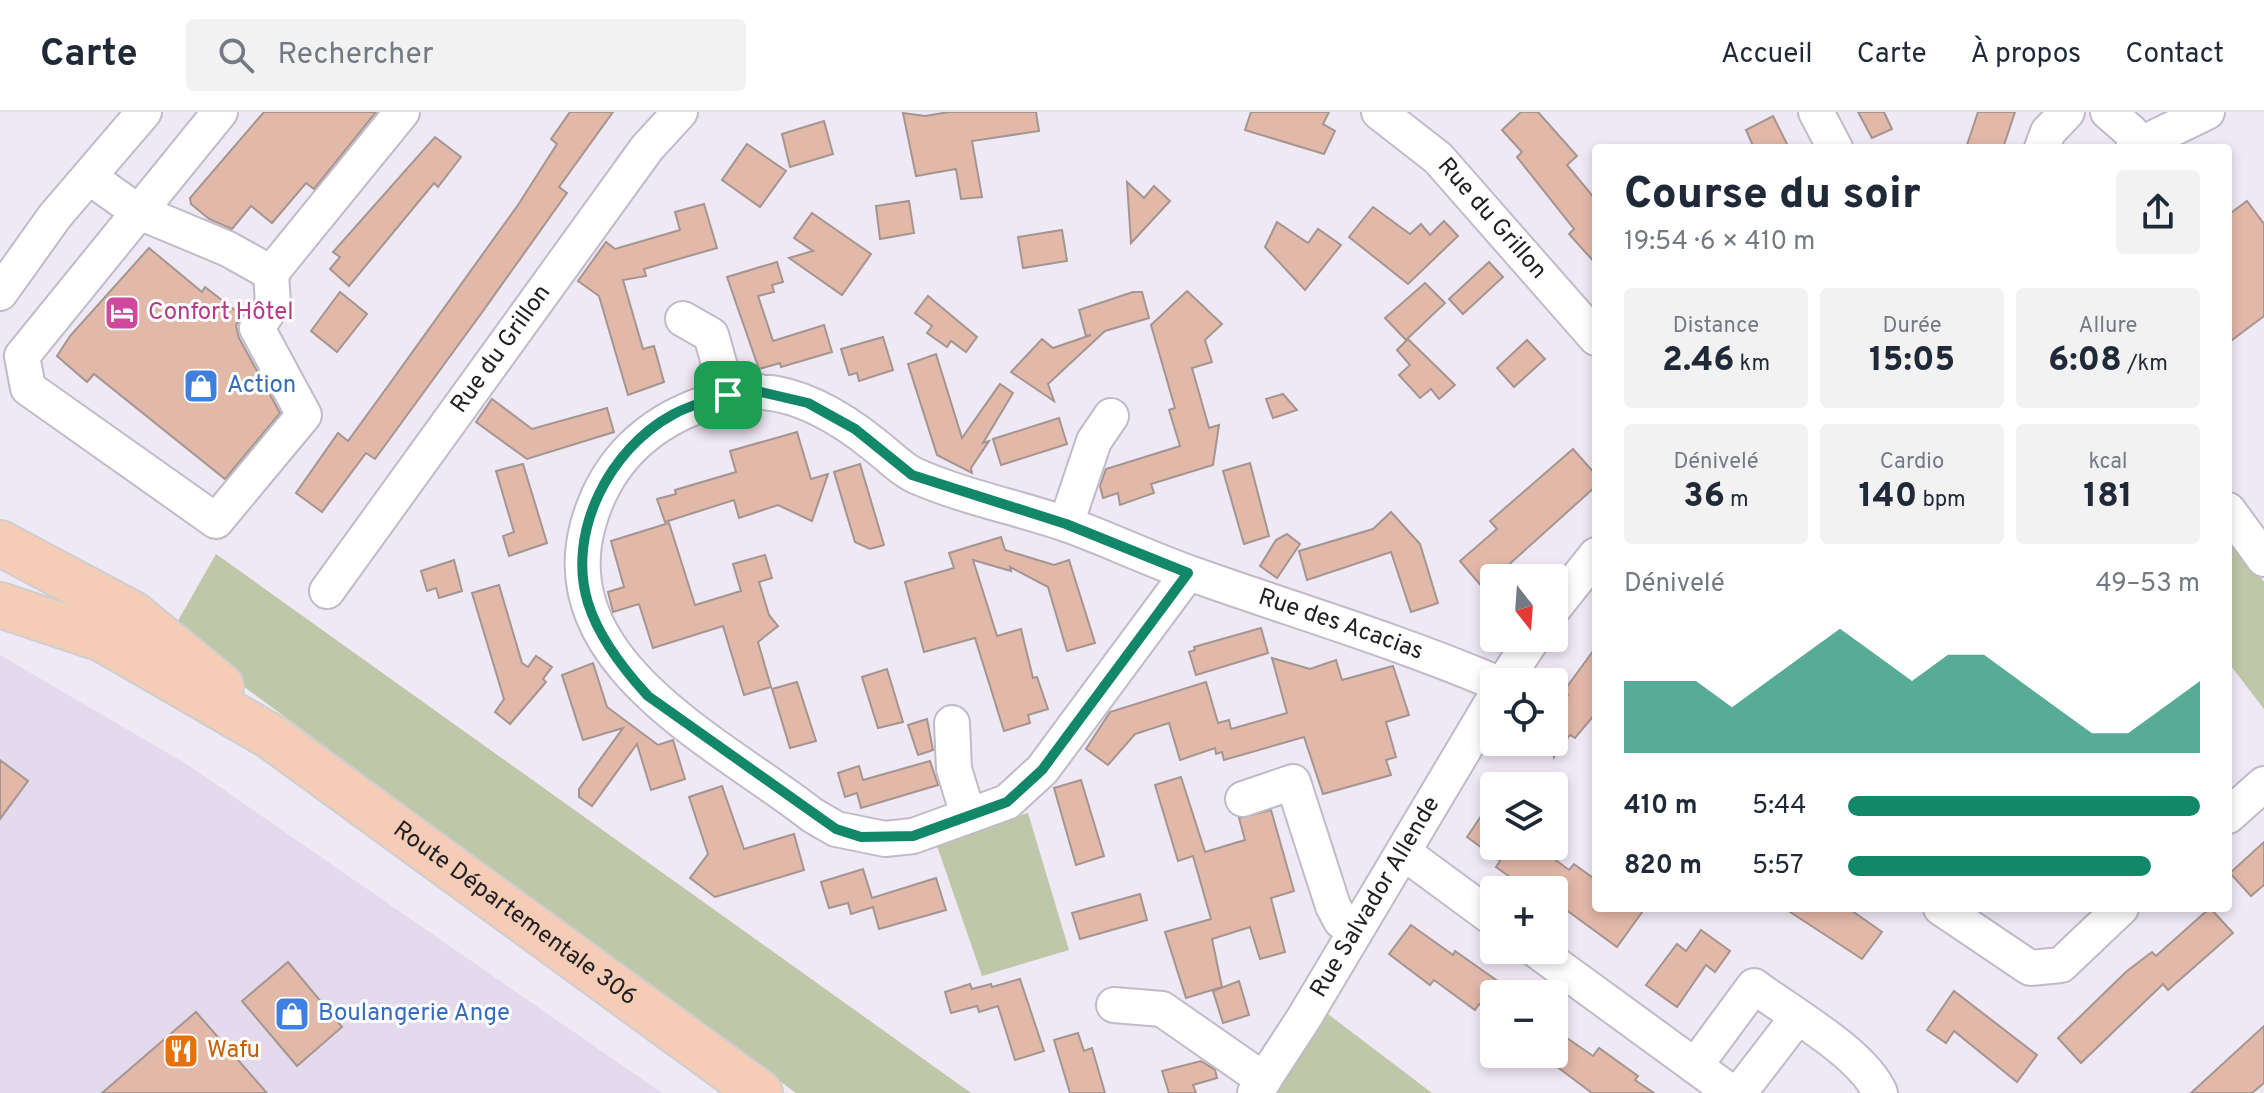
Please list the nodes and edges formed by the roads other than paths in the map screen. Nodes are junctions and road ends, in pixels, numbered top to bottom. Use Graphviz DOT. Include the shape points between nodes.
graph roads {
  1 [pos="144,112"];
  2 [pos="220,112"];
  3 [pos="402,112"];
  4 [pos="680,112"];
  5 [pos="1379,112"];
  6 [pos="1816,112"];
  7 [pos="2067,112"];
  8 [pos="2108,112"];
  9 [pos="2207,112"];
  10 [pos="1833,144"];
  11 [pos="2044,144"];
  12 [pos="2135,144"];
  13 [pos="2140,144"];
  14 [pos="89,177"];
  15 [pos="137,211"];
  16 [pos="55,216"];
  17 [pos="0,267"];
  18 [pos="271,273"];
  19 [pos="0,293"];
  20 [pos="683,319"];
  21 [pos="1592,333"];
  22 [pos="728,395"];
  23 [pos="1111,416"];
  24 [pos="2232,515"];
  25 [pos="1066,524"];
  26 [pos="0,543"];
  27 [pos="2264,559"];
  28 [pos="1592,560"];
  29 [pos="1188,573"];
  30 [pos="1568,590"];
  31 [pos="327,591"];
  32 [pos="0,605"];
  33 [pos="1480,676"];
  34 [pos="952,723"];
  35 [pos="1480,723"];
  36 [pos="270,736"];
  37 [pos="2264,784"];
  38 [pos="1243,799"];
  39 [pos="2232,812"];
  40 [pos="968,815"];
  41 [pos="1403,852"];
  42 [pos="1480,909"];
  43 [pos="1947,912"];
  44 [pos="2117,912"];
  45 [pos="1355,932"];
  46 [pos="1555,964"];
  47 [pos="1114,1005"];
  48 [pos="1796,1019"];
  49 [pos="1695,1066"];
  50 [pos="1259,1087"];
  51 [pos="760,1093"];
  52 [pos="1732,1093"];
  53 [pos="1739,1093"];
  54 [pos="1880,1093"];
  1 -- 14 [label="street"];
  2 -- 15 [label="street"];
  3 -- 18 [label="street"];
  4 -- 31 [label="street, Rue du Grillon" via="647,148"];
  5 -- 21 [label="street, Rue du Grillon" via="1438,158"];
  6 -- 10 [label="street"];
  7 -- 11 [label="street"];
  8 -- 12 [label="street" via="2131,132"];
  9 -- 13 [label="street"];
  14 -- 15 [label="street"];
  14 -- 16 [label="street"];
  15 -- 18 [label="street"];
  15 -- 18 [label="street" via="22,356 28,388 216,521 304,415 257,328 273,304"];
  16 -- 17 [label="street"];
  16 -- 19 [label="street"];
  20 -- 22 [label="street" via="711,335"];
  22 -- 25 [label="street, Rue des Acacias" via="761,392 808,403 855,429 912,475"];
  22 -- 40 [label="street, Rue des Acacias" via="674,414 637,440 607,477 592,509 585,538 588,603 623,669 648,696 836,829 885,839 913,836"];
  23 -- 25 [label="street" via="1094,441"];
  24 -- 27 [label="street"];
  25 -- 29 [label="street, Rue des Acacias"];
  26 -- 36 [label="main road, Route Départementale 306" via="133,614 211,676"];
  28 -- 30 [label="street"];
  29 -- 33 [label="street, Rue des Acacias"];
  29 -- 40 [label="street, Rue des Acacias" via="1042,770 1007,802"];
  32 -- 36 [label="main road, Route Départementale 306" via="102,639"];
  34 -- 40 [label="street" via="954,769"];
  35 -- 41 [label="street, Rue Salvador Allende"];
  36 -- 51 [label="main road, Route Départementale 306"];
  37 -- 39 [label="street"];
  38 -- 45 [label="street" via="1293,782 1333,906"];
  41 -- 42 [label="street"];
  41 -- 45 [label="street, Rue Salvador Allende"];
  43 -- 44 [label="street" via="2030,968 2061,965"];
  45 -- 50 [label="street, Rue Salvador Allende"];
  46 -- 49 [label="street"];
  47 -- 50 [label="street" via="1162,1009"];
  48 -- 49 [label="street" via="1754,986"];
  48 -- 53 [label="street"];
  48 -- 54 [label="street" via="1849,1053 1873,1076"];
  49 -- 52 [label="street"];
}
